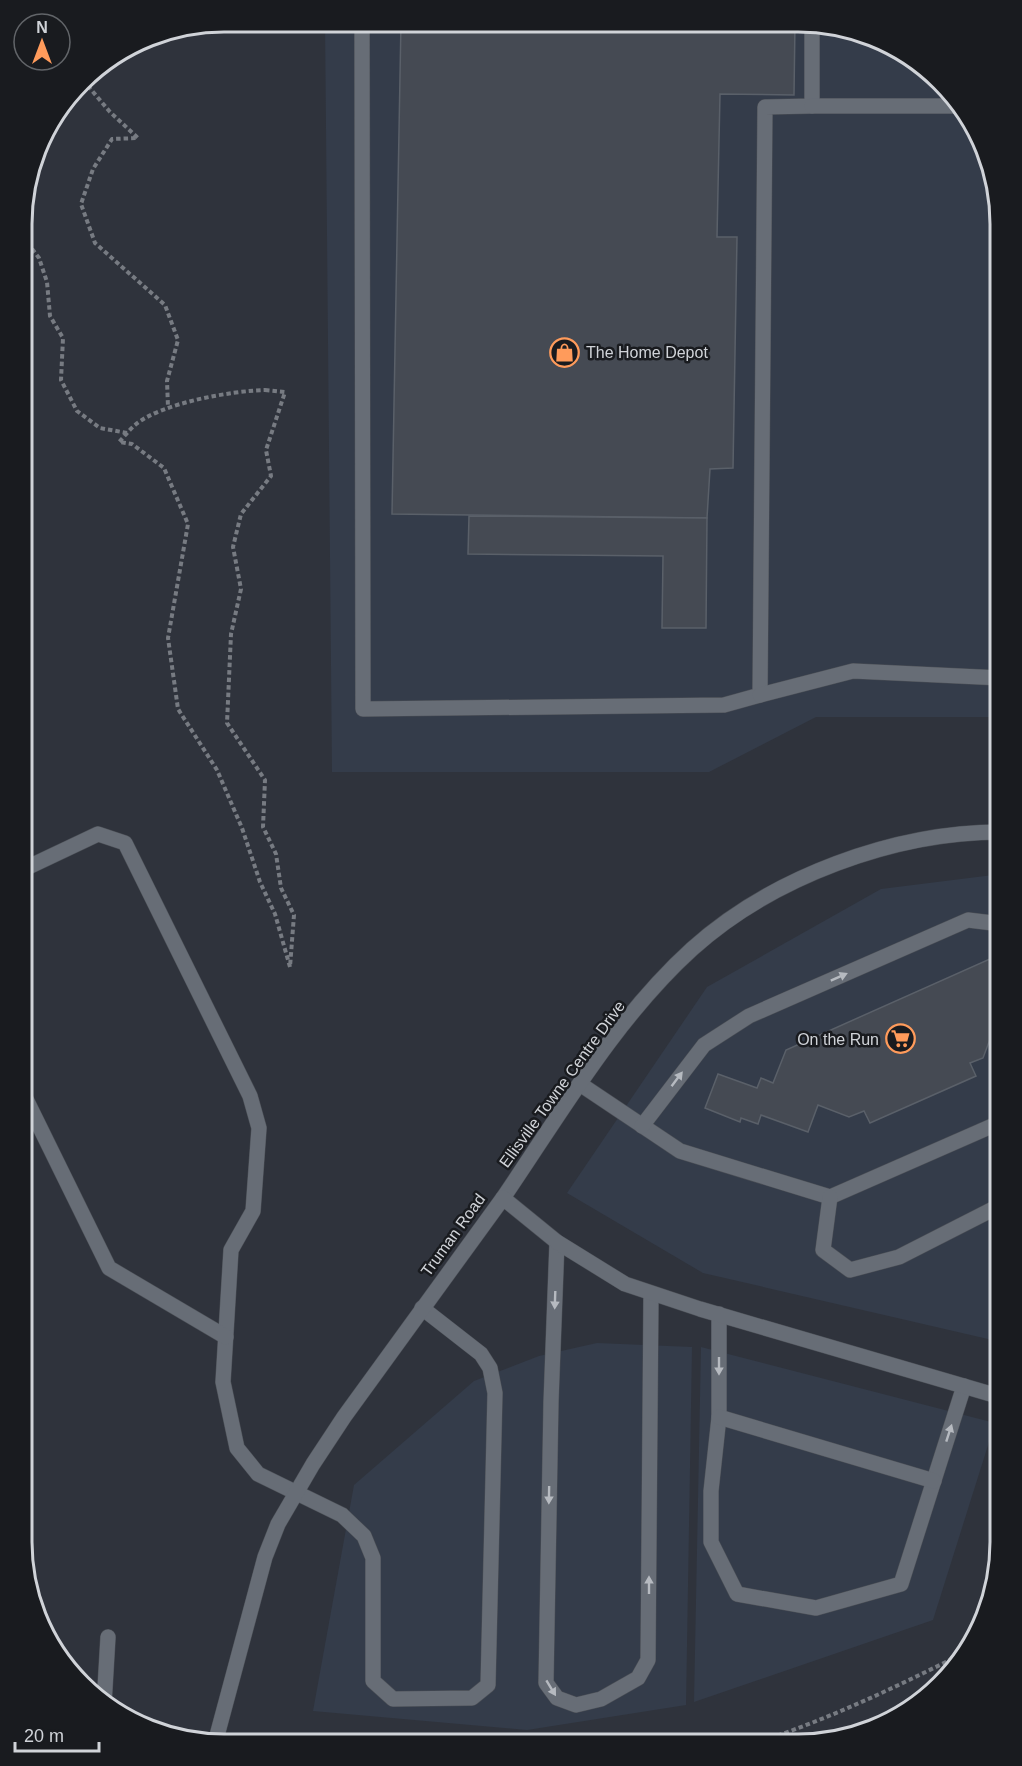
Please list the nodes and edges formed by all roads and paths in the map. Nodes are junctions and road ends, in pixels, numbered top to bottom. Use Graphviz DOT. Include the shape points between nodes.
graph roads {
  1 [pos="362,32"];
  2 [pos="812,32"];
  3 [pos="89,87"];
  4 [pos="812,106"];
  5 [pos="950,106"];
  6 [pos="32,249"];
  7 [pos="168,408"];
  8 [pos="127,433"];
  9 [pos="990,677"];
  10 [pos="760,695"];
  11 [pos="990,833"];
  12 [pos="32,865"];
  13 [pos="990,923"];
  14 [pos="580,1084"];
  15 [pos="32,1111"];
  16 [pos="642,1126"];
  17 [pos="990,1127"];
  18 [pos="830,1197"];
  19 [pos="503,1198"];
  20 [pos="990,1211"];
  21 [pos="557,1242"];
  22 [pos="651,1294"];
  23 [pos="422,1308"];
  24 [pos="719,1314"];
  25 [pos="226,1337"];
  26 [pos="964,1386"];
  27 [pos="990,1394"];
  28 [pos="719,1418"];
  29 [pos="934,1481"];
  30 [pos="295,1493"];
  31 [pos="108,1637"];
  32 [pos="950,1660"];
  33 [pos="105,1693"];
  34 [pos="217,1735"];
  35 [pos="780,1735"];
  1 -- 10 [label="street" via="363,709 724,705"];
  2 -- 4 [label="street"];
  3 -- 7 [label="path" via="138,138 112,139 93,170 81,204 95,243 165,305 178,340 167,381"];
  4 -- 5 [label="street"];
  4 -- 10 [label="street" via="765,107"];
  6 -- 8 [label="path" via="47,282 50,315 63,338 62,380 77,411 100,428"];
  7 -- 8 [label="path" via="135,424"];
  7 -- 8 [label="path" via="234,391 285,392 266,450 271,476 241,514 233,547 241,589 231,634 227,723 265,780 263,827 276,854 281,888 294,915 290,967 275,914 218,770 178,709 168,638 188,524 164,468 132,444 119,442"];
  9 -- 10 [label="street" via="853,671"];
  11 -- 14 [label="street, Ellisville Towne Centre Drive" via="890,847 835,864 744,911 693,949 618,1031"];
  12 -- 25 [label="street" via="99,834 125,843 250,1096 259,1128 253,1211 231,1250"];
  16 -- 13 [label="street, one-way" via="704,1045 749,1016 968,920"];
  14 -- 16 [label="street"];
  14 -- 19 [label="street, Ellisville Towne Centre Drive"];
  15 -- 25 [label="street" via="109,1268"];
  16 -- 18 [label="street" via="680,1151"];
  17 -- 18 [label="street"];
  18 -- 20 [label="street" via="823,1250 850,1270 899,1257"];
  19 -- 21 [label="street, Truman Road"];
  19 -- 23 [label="street, Truman Road"];
  21 -- 22 [label="street, Truman Road" via="594,1268"];
  21 -- 22 [label="street, one-way" via="546,1683 557,1698 576,1705 601,1699 638,1678 648,1660"];
  22 -- 24 [label="street, Truman Road"];
  23 -- 30 [label="street, Truman Road"];
  23 -- 30 [label="street" via="480,1354 490,1368 494,1384 488,1685 472,1698 393,1699 373,1682 373,1558 364,1536 342,1515"];
  24 -- 26 [label="street, Truman Road"];
  24 -- 28 [label="street, one-way"];
  25 -- 30 [label="street" via="223,1382 237,1448 258,1474"];
  26 -- 27 [label="street, Truman Road"];
  29 -- 26 [label="street, one-way"];
  28 -- 29 [label="street"];
  28 -- 29 [label="street" via="711,1491 711,1542 737,1594 816,1608 901,1584"];
  30 -- 34 [label="street, Truman Road" via="265,1557"];
  31 -- 33 [label="street"];
  32 -- 35 [label="path" via="867,1701"];
}
